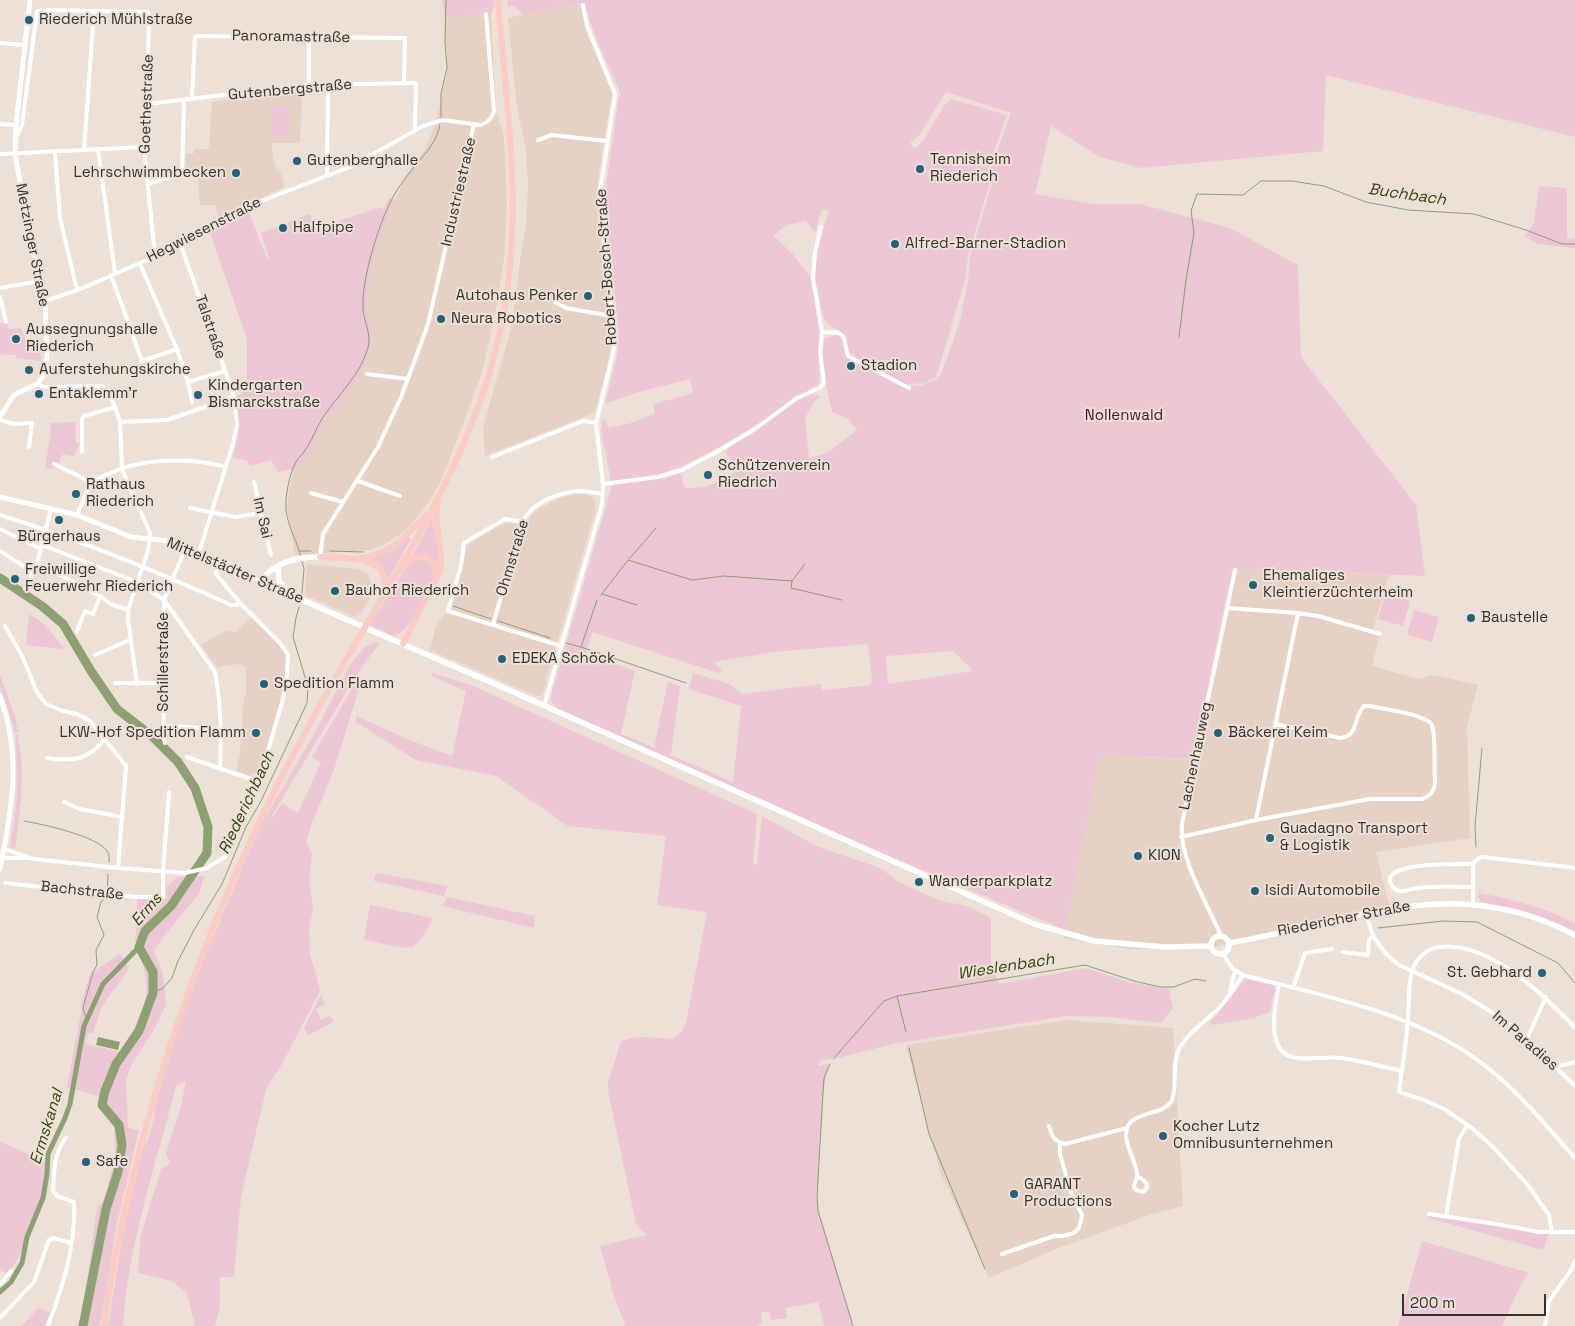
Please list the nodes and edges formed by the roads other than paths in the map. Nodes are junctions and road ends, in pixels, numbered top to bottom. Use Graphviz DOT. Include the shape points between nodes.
graph roads {
  1 [pos="30,0"];
  2 [pos="498,0"];
  3 [pos="583,5"];
  4 [pos="94,11"];
  5 [pos="486,14"];
  6 [pos="308,37"];
  7 [pos="0,44"];
  8 [pos="24,45"];
  9 [pos="328,83"];
  10 [pos="404,83"];
  11 [pos="309,85"];
  12 [pos="192,99"];
  13 [pos="184,101"];
  14 [pos="148,104"];
  15 [pos="0,124"];
  16 [pos="474,124"];
  17 [pos="16,125"];
  18 [pos="415,130"];
  19 [pos="538,140"];
  20 [pos="15,141"];
  21 [pos="607,141"];
  22 [pos="144,147"];
  23 [pos="98,149"];
  24 [pos="84,150"];
  25 [pos="55,152"];
  26 [pos="0,154"];
  27 [pos="15,154"];
  28 [pos="327,175"];
  29 [pos="148,184"];
  30 [pos="821,227"];
  31 [pos="180,245"];
  32 [pos="155,256"];
  33 [pos="140,264"];
  34 [pos="113,274"];
  35 [pos="40,281"];
  36 [pos="0,288"];
  37 [pos="77,290"];
  38 [pos="0,297"];
  39 [pos="45,301"];
  40 [pos="555,302"];
  41 [pos="612,316"];
  42 [pos="6,322"];
  43 [pos="822,332"];
  44 [pos="177,349"];
  45 [pos="225,371"];
  46 [pos="367,374"];
  47 [pos="408,379"];
  48 [pos="188,382"];
  49 [pos="37,384"];
  50 [pos="909,388"];
  51 [pos="234,397"];
  52 [pos="192,402"];
  53 [pos="116,407"];
  54 [pos="0,419"];
  55 [pos="120,422"];
  56 [pos="596,423"];
  57 [pos="28,446"];
  58 [pos="82,452"];
  59 [pos="492,457"];
  60 [pos="54,464"];
  61 [pos="226,467"];
  62 [pos="122,469"];
  63 [pos="358,481"];
  64 [pos="91,482"];
  65 [pos="254,482"];
  66 [pos="603,484"];
  67 [pos="311,493"];
  68 [pos="603,494"];
  69 [pos="400,496"];
  70 [pos="0,497"];
  71 [pos="438,499"];
  72 [pos="343,502"];
  73 [pos="435,506"];
  74 [pos="190,508"];
  75 [pos="51,509"];
  76 [pos="212,512"];
  77 [pos="261,513"];
  78 [pos="0,515"];
  79 [pos="77,515"];
  80 [pos="523,522"];
  81 [pos="0,529"];
  82 [pos="46,530"];
  83 [pos="150,538"];
  84 [pos="41,547"];
  85 [pos="0,551"];
  86 [pos="200,553"];
  87 [pos="183,554"];
  88 [pos="271,555"];
  89 [pos="320,557"];
  90 [pos="359,559"];
  91 [pos="217,561"];
  92 [pos="37,563"];
  93 [pos="284,563"];
  94 [pos="143,568"];
  95 [pos="278,568"];
  96 [pos="1235,570"];
  97 [pos="33,572"];
  98 [pos="393,578"];
  99 [pos="438,578"];
  100 [pos="173,579"];
  101 [pos="262,581"];
  102 [pos="137,582"];
  103 [pos="270,585"];
  104 [pos="25,589"];
  105 [pos="287,593"];
  106 [pos="384,593"];
  107 [pos="100,596"];
  108 [pos="164,600"];
  109 [pos="240,603"];
  110 [pos="1227,608"];
  111 [pos="128,610"];
  112 [pos="1298,613"];
  113 [pos="493,624"];
  114 [pos="5,626"];
  115 [pos="77,631"];
  116 [pos="1380,634"];
  117 [pos="130,640"];
  118 [pos="403,644"];
  119 [pos="561,646"];
  120 [pos="95,655"];
  121 [pos="115,683"];
  122 [pos="165,683"];
  123 [pos="137,684"];
  124 [pos="0,696"];
  125 [pos="544,706"];
  126 [pos="1276,724"];
  127 [pos="165,726"];
  128 [pos="221,729"];
  129 [pos="105,738"];
  130 [pos="165,743"];
  131 [pos="47,758"];
  132 [pos="187,758"];
  133 [pos="220,769"];
  134 [pos="259,782"];
  135 [pos="169,792"];
  136 [pos="64,802"];
  137 [pos="123,817"];
  138 [pos="1256,820"];
  139 [pos="1180,837"];
  140 [pos="4,849"];
  141 [pos="2,858"];
  142 [pos="27,858"];
  143 [pos="1473,864"];
  144 [pos="118,868"];
  145 [pos="1575,868"];
  146 [pos="0,869"];
  147 [pos="163,871"];
  148 [pos="4,883"];
  149 [pos="1473,887"];
  150 [pos="1473,904"];
  151 [pos="1366,913"];
  152 [pos="1221,936"];
  153 [pos="1373,936"];
  154 [pos="1575,936"];
  155 [pos="1229,943"];
  156 [pos="1211,946"];
  157 [pos="1332,949"];
  158 [pos="1343,952"];
  159 [pos="1223,954"];
  160 [pos="1235,971"];
  161 [pos="1412,971"];
  162 [pos="1243,975"];
  163 [pos="1280,985"];
  164 [pos="1293,988"];
  165 [pos="1230,992"];
  166 [pos="1546,998"];
  167 [pos="1408,1023"];
  168 [pos="1575,1028"];
  169 [pos="1527,1039"];
  170 [pos="1575,1062"];
  171 [pos="1556,1067"];
  172 [pos="1402,1071"];
  173 [pos="1575,1086"];
  174 [pos="1467,1124"];
  175 [pos="1048,1126"];
  176 [pos="1127,1128"];
  177 [pos="66,1138"];
  178 [pos="1060,1143"];
  179 [pos="1575,1158"];
  180 [pos="1137,1176"];
  181 [pos="1429,1214"];
  182 [pos="1446,1216"];
  183 [pos="1575,1232"];
  184 [pos="1552,1233"];
  185 [pos="72,1243"];
  186 [pos="1002,1254"];
  187 [pos="1575,1261"];
  188 [pos="11,1271"];
  189 [pos="1573,1271"];
  190 [pos="0,1284"];
  191 [pos="0,1318"];
  192 [pos="48,1326"];
  193 [pos="104,1326"];
  194 [pos="1545,1326"];
  1 -- 8 [label="street, Metzinger Straße"];
  2 -- 71 [label="highway" via="514,186 509,280 485,388 465,442"];
  3 -- 21 [label="street, Robert-Bosch-Straße" via="587,26 615,94"];
  4 -- 14 [label="street, Goethestraße" via="148,12"];
  4 -- 20 [label="street, Metzinger Straße" via="37,12 22,125"];
  4 -- 24 [label="street"];
  5 -- 16 [label="street, Industriestraße" via="494,111 486,123"];
  6 -- 10 [label="street, Panoramastraße" via="405,38"];
  6 -- 11 [label="street"];
  6 -- 12 [label="street, Panoramastraße" via="195,36"];
  7 -- 8 [label="street"];
  8 -- 17 [label="street, Metzinger Straße"];
  9 -- 10 [label="street, Gutenbergstraße"];
  9 -- 11 [label="street, Gutenbergstraße"];
  9 -- 28 [label="street"];
  10 -- 18 [label="street" via="416,83"];
  11 -- 12 [label="street, Gutenbergstraße"];
  12 -- 13 [label="street, Gutenbergstraße"];
  13 -- 14 [label="street, Gutenbergstraße"];
  13 -- 29 [label="street" via="182,173"];
  14 -- 22 [label="street, Goethestraße"];
  15 -- 17 [label="street"];
  16 -- 18 [label="street, Hegwiesenstraße" via="443,120"];
  16 -- 47 [label="street, Industriestraße" via="432,312"];
  17 -- 20 [label="street, Metzinger Straße"];
  18 -- 28 [label="street, Hegwiesenstraße" via="359,162"];
  19 -- 21 [label="street" via="552,135"];
  20 -- 27 [label="street, Metzinger Straße"];
  21 -- 41 [label="street, Robert-Bosch-Straße" via="600,192"];
  22 -- 23 [label="street"];
  22 -- 29 [label="street, Goethestraße"];
  23 -- 24 [label="street"];
  23 -- 34 [label="street"];
  24 -- 25 [label="street"];
  25 -- 27 [label="street"];
  25 -- 37 [label="street" via="60,218"];
  26 -- 27 [label="street"];
  27 -- 35 [label="street, Metzinger Straße"];
  28 -- 31 [label="street, Hegwiesenstraße" via="244,208"];
  29 -- 32 [label="street, Goethestraße"];
  30 -- 43 [label="street" via="813,279"];
  31 -- 32 [label="street, Hegwiesenstraße"];
  31 -- 45 [label="street, Talstraße"];
  32 -- 33 [label="street, Hegwiesenstraße"];
  33 -- 34 [label="street, Hegwiesenstraße"];
  33 -- 44 [label="street"];
  34 -- 37 [label="street, Hegwiesenstraße"];
  34 -- 44 [label="street" via="142,361"];
  35 -- 36 [label="street"];
  35 -- 39 [label="street, Metzinger Straße"];
  37 -- 39 [label="street, Hegwiesenstraße"];
  38 -- 42 [label="street"];
  39 -- 49 [label="street, Metzinger Straße" via="47,357 42,378"];
  40 -- 41 [label="street" via="571,310"];
  41 -- 56 [label="street, Robert-Bosch-Straße" via="614,349"];
  43 -- 50 [label="street" via="843,335 848,356"];
  43 -- 66 [label="street" via="820,352 824,383 820,388 797,398 755,429 682,470 658,477"];
  44 -- 48 [label="street"];
  45 -- 48 [label="street"];
  45 -- 51 [label="street, Talstraße"];
  46 -- 47 [label="street"];
  47 -- 63 [label="street, Industriestraße" via="378,447"];
  48 -- 52 [label="street"];
  49 -- 53 [label="street" via="44,387 102,386 112,396"];
  49 -- 54 [label="street" via="14,395"];
  51 -- 55 [label="street" via="167,420"];
  51 -- 61 [label="street, Talstraße" via="237,425"];
  53 -- 55 [label="street"];
  53 -- 58 [label="street" via="84,416"];
  54 -- 57 [label="street" via="14,424 32,423"];
  55 -- 62 [label="street"];
  56 -- 59 [label="street" via="583,421"];
  56 -- 66 [label="street, Robert-Bosch-Straße"];
  60 -- 64 [label="street"];
  61 -- 62 [label="street" via="178,461 138,464"];
  61 -- 76 [label="street, Talstraße"];
  62 -- 64 [label="street"];
  62 -- 83 [label="street"];
  63 -- 69 [label="street"];
  63 -- 72 [label="street, Industriestraße"];
  64 -- 79 [label="street"];
  65 -- 77 [label="street, Im Sai"];
  66 -- 68 [label="street, Robert-Bosch-Straße"];
  67 -- 72 [label="street"];
  68 -- 80 [label="street, Ohmstraße" via="580,491 556,496 536,506"];
  68 -- 119 [label="street, Robert-Bosch-Straße"];
  70 -- 75 [label="street, Mittelstädter Straße"];
  71 -- 73 [label="highway"];
  71 -- 99 [label="highway" via="436,518 442,562"];
  72 -- 89 [label="street, Industriestraße" via="323,534"];
  73 -- 90 [label="highway" via="399,544 385,552"];
  73 -- 98 [label="highway"];
  74 -- 76 [label="street"];
  75 -- 79 [label="street, Mittelstädter Straße"];
  75 -- 82 [label="street"];
  76 -- 77 [label="street" via="235,517"];
  76 -- 86 [label="street, Talstraße"];
  77 -- 88 [label="street, Im Sai"];
  78 -- 82 [label="street"];
  79 -- 83 [label="street, Mittelstädter Straße" via="123,534"];
  80 -- 113 [label="street, Ohmstraße"];
  80 -- 113 [label="street" via="505,519 464,544 448,611"];
  81 -- 84 [label="street"];
  82 -- 84 [label="street"];
  82 -- 94 [label="street"];
  83 -- 86 [label="street, Mittelstädter Straße" via="164,539"];
  83 -- 94 [label="street"];
  84 -- 92 [label="street"];
  84 -- 102 [label="street"];
  85 -- 97 [label="street"];
  86 -- 91 [label="street, Mittelstädter Straße"];
  87 -- 100 [label="street, Schillerstraße"];
  89 -- 90 [label="highway"];
  89 -- 93 [label="main road"];
  90 -- 106 [label="highway" via="378,566 383,572"];
  91 -- 101 [label="street, Mittelstädter Straße"];
  91 -- 109 [label="street, Bachstraße" via="216,574"];
  92 -- 97 [label="street"];
  92 -- 107 [label="street"];
  93 -- 95 [label="main road"];
  93 -- 101 [label="main road" via="271,570"];
  94 -- 100 [label="street"];
  94 -- 102 [label="street"];
  95 -- 103 [label="main road"];
  95 -- 105 [label="main road" via="279,581"];
  96 -- 110 [label="street, Lachenhauweg"];
  97 -- 104 [label="street"];
  98 -- 99 [label="highway" via="411,560 422,557 435,564"];
  98 -- 106 [label="highway"];
  99 -- 118 [label="highway"];
  100 -- 108 [label="street, Schillerstraße"];
  100 -- 109 [label="street" via="231,605"];
  101 -- 103 [label="main road, Mittelstädter Straße"];
  102 -- 108 [label="street"];
  102 -- 111 [label="street"];
  103 -- 105 [label="main road, Mittelstädter Straße"];
  105 -- 118 [label="main road, Mittelstädter Straße"];
  106 -- 193 [label="highway" via="284,772 251,838 208,938 173,1035 146,1125 120,1232"];
  107 -- 111 [label="street"];
  107 -- 115 [label="street" via="93,614 85,611"];
  108 -- 122 [label="street, Schillerstraße"];
  108 -- 128 [label="street" via="215,672"];
  109 -- 134 [label="street, Bachstraße" via="288,655 283,699"];
  110 -- 112 [label="street"];
  110 -- 139 [label="street, Lachenhauweg"];
  111 -- 117 [label="street"];
  112 -- 116 [label="street"];
  112 -- 126 [label="street"];
  113 -- 119 [label="street"];
  114 -- 129 [label="street" via="46,704 90,721"];
  117 -- 120 [label="street"];
  117 -- 123 [label="street"];
  118 -- 125 [label="main road, Mittelstädter Straße"];
  119 -- 125 [label="street, Robert-Bosch-Straße"];
  121 -- 123 [label="street"];
  122 -- 123 [label="street"];
  122 -- 127 [label="street, Schillerstraße"];
  124 -- 140 [label="street" via="12,735 13,757 11,807"];
  125 -- 156 [label="main road, Mittelstädter Straße" via="1034,924 1094,941"];
  126 -- 138 [label="street"];
  126 -- 138 [label="street" via="1347,738 1352,734 1358,711 1364,706 1420,717 1432,726 1435,784 1430,796 1422,799 1370,800"];
  127 -- 128 [label="street"];
  127 -- 130 [label="street, Schillerstraße"];
  128 -- 133 [label="street"];
  129 -- 131 [label="street" via="98,748 82,758"];
  129 -- 137 [label="street" via="126,766"];
  132 -- 133 [label="street"];
  133 -- 134 [label="street"];
  134 -- 147 [label="street, Bachstraße" via="225,857 207,868"];
  135 -- 147 [label="street"];
  136 -- 137 [label="street" via="80,809"];
  137 -- 144 [label="street"];
  138 -- 139 [label="street"];
  139 -- 152 [label="street, Lachenhauweg"];
  140 -- 141 [label="street"];
  140 -- 142 [label="street, Bachstraße"];
  141 -- 142 [label="street, Bachstraße"];
  141 -- 146 [label="street"];
  142 -- 144 [label="street, Bachstraße"];
  143 -- 145 [label="street" via="1484,857"];
  143 -- 149 [label="street"];
  143 -- 149 [label="street" via="1423,865 1397,870 1392,873 1390,884 1401,892 1418,888"];
  144 -- 147 [label="street, Bachstraße"];
  147 -- 148 [label="street, Bachstraße" via="163,897"];
  149 -- 150 [label="street"];
  150 -- 151 [label="main road, Riedericher Straße" via="1425,904"];
  150 -- 154 [label="main road, Riedericher Straße" via="1516,912"];
  151 -- 153 [label="street, Im Paradies"];
  151 -- 155 [label="main road, Riedericher Straße"];
  152 -- 155 [label="main road"];
  152 -- 156 [label="main road" via="1213,940"];
  153 -- 158 [label="street" via="1369,939 1368,955"];
  153 -- 161 [label="street, Im Paradies" via="1387,955"];
  155 -- 159 [label="main road"];
  156 -- 159 [label="main road" via="1215,953"];
  157 -- 164 [label="street" via="1305,953"];
  159 -- 160 [label="street"];
  160 -- 162 [label="street"];
  160 -- 165 [label="street"];
  161 -- 166 [label="street" via="1425,952 1446,946 1464,948 1505,967"];
  161 -- 167 [label="street"];
  161 -- 169 [label="street, Im Paradies" via="1485,1007"];
  162 -- 163 [label="street"];
  162 -- 165 [label="street"];
  163 -- 164 [label="street"];
  163 -- 172 [label="street" via="1274,1016 1277,1044 1281,1051 1296,1058 1341,1058"];
  164 -- 167 [label="street"];
  165 -- 176 [label="street" via="1219,1008 1188,1034 1178,1050 1171,1102 1165,1108 1135,1119"];
  166 -- 168 [label="street"];
  166 -- 169 [label="street"];
  167 -- 172 [label="street"];
  167 -- 179 [label="street" via="1470,1055 1506,1084"];
  169 -- 171 [label="street, Im Paradies"];
  170 -- 171 [label="street"];
  171 -- 173 [label="street, Im Paradies"];
  172 -- 174 [label="street" via="1399,1092 1446,1110"];
  174 -- 182 [label="street" via="1459,1139"];
  174 -- 184 [label="street" via="1527,1184 1549,1215"];
  175 -- 178 [label="street" via="1052,1137"];
  176 -- 178 [label="street" via="1076,1142"];
  176 -- 180 [label="street" via="1126,1136"];
  177 -- 185 [label="street" via="56,1162 53,1191 56,1196 74,1202"];
  178 -- 186 [label="street" via="1070,1190 1082,1215 1079,1228 1074,1233 1054,1236"];
  181 -- 182 [label="street"];
  182 -- 184 [label="street"];
  183 -- 184 [label="street"];
  185 -- 191 [label="street" via="53,1238 49,1240 34,1282"];
  185 -- 192 [label="street"];
  187 -- 189 [label="street"];
  188 -- 190 [label="street"];
  189 -- 194 [label="street" via="1549,1301"];
}
